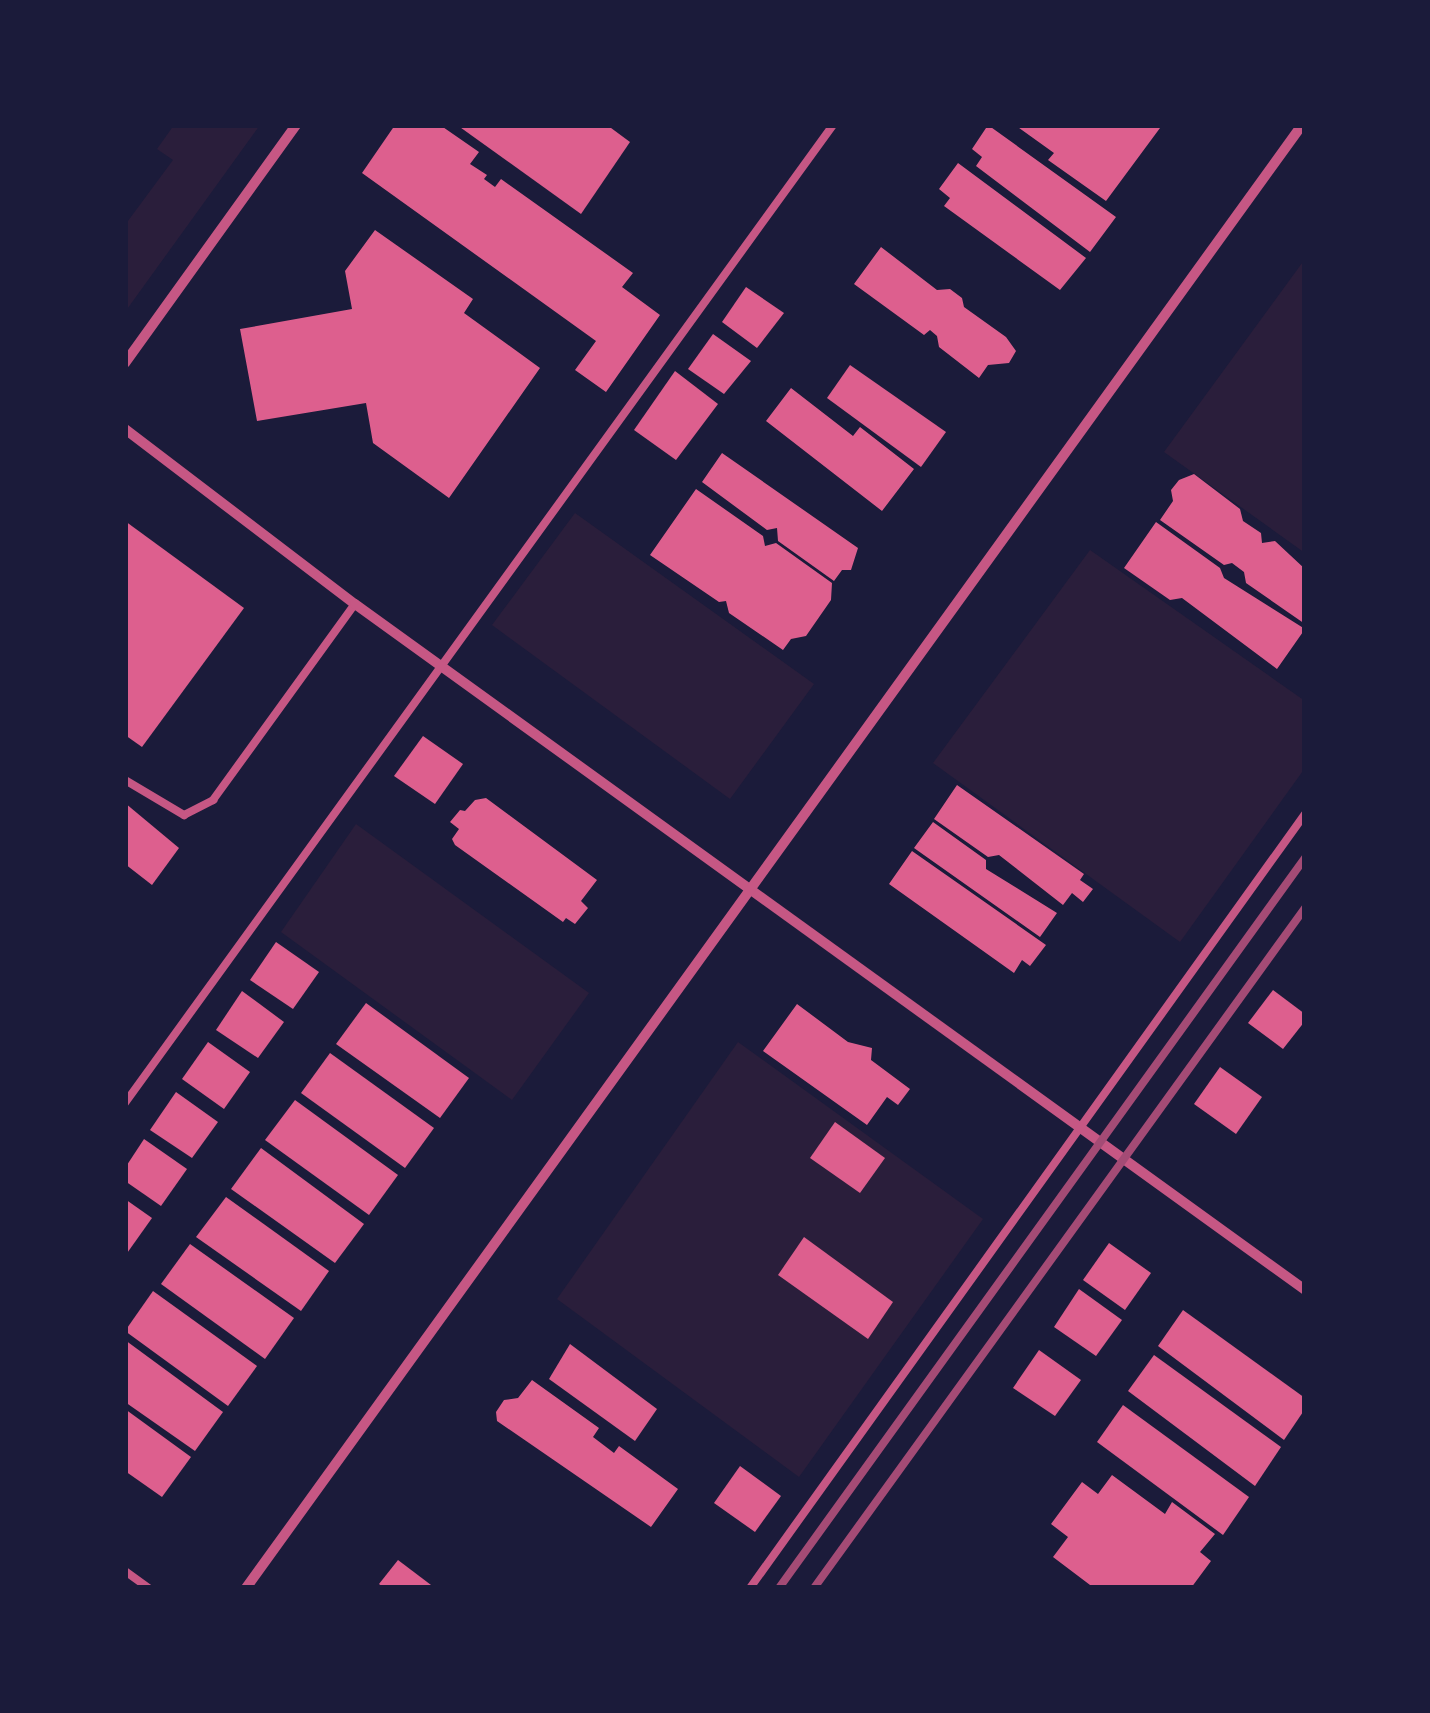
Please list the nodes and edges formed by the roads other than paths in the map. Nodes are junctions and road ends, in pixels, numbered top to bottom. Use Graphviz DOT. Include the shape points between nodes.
graph roads {
  1 [pos="296,125"];
  2 [pos="833,125"];
  3 [pos="1302,125"];
  4 [pos="125,363"];
  5 [pos="125,429"];
  6 [pos="355,604"];
  7 [pos="442,667"];
  8 [pos="125,780"];
  9 [pos="1305,814"];
  10 [pos="751,890"];
  11 [pos="125,1103"];
  12 [pos="1080,1128"];
  13 [pos="1305,1290"];
  14 [pos="125,1571"];
  15 [pos="148,1588"];
  16 [pos="246,1588"];
  17 [pos="750,1588"];
  1 -- 4 [label="street"];
  2 -- 7 [label="lane"];
  3 -- 10 [label="street"];
  5 -- 6 [label="street"];
  6 -- 7 [label="street"];
  6 -- 8 [label="lane" via="212,800 184,814"];
  7 -- 10 [label="street"];
  7 -- 11 [label="lane"];
  9 -- 12 [label="lane"];
  10 -- 12 [label="street"];
  10 -- 16 [label="street"];
  12 -- 13 [label="street"];
  12 -- 17 [label="lane"];
  14 -- 15 [label="lane"];
}
